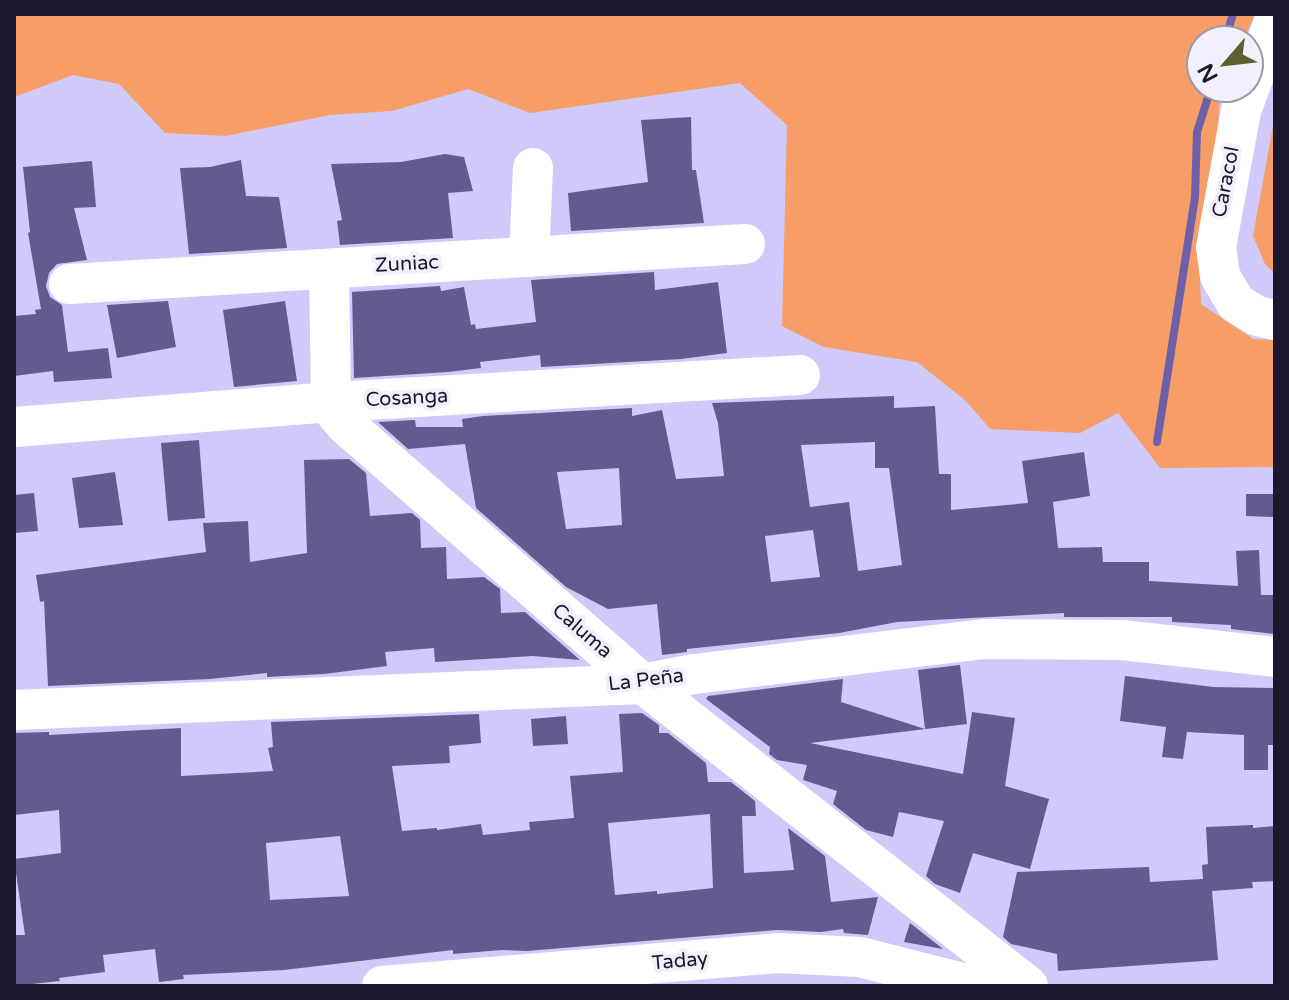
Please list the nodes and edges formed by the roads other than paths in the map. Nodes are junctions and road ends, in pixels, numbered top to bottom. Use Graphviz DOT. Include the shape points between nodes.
graph roads {
  1 [pos="1275,19"];
  2 [pos="533,168"];
  3 [pos="745,244"];
  4 [pos="529,257"];
  5 [pos="329,269"];
  6 [pos="69,284"];
  7 [pos="1275,320"];
  8 [pos="800,375"];
  9 [pos="331,402"];
  10 [pos="14,427"];
  11 [pos="1275,657"];
  12 [pos="643,684"];
  13 [pos="14,710"];
  14 [pos="382,986"];
  15 [pos="974,986"];
  16 [pos="1028,986"];
  1 -- 7 [label="street, Caracol" via="1241,111 1216,247 1220,276 1236,303"];
  2 -- 4 [label="street"];
  3 -- 4 [label="street, Zuniac"];
  4 -- 5 [label="street, Zuniac"];
  5 -- 6 [label="street, Zuniac"];
  5 -- 9 [label="street"];
  8 -- 9 [label="street, Cosanga"];
  9 -- 10 [label="street, Cosanga"];
  9 -- 12 [label="street, Caluma" via="347,426"];
  11 -- 12 [label="street, La Peña" via="1122,640 984,639"];
  12 -- 13 [label="street, La Peña"];
  12 -- 16 [label="street, Caluma"];
  14 -- 15 [label="street, Taday" via="779,953 860,957"];
}
